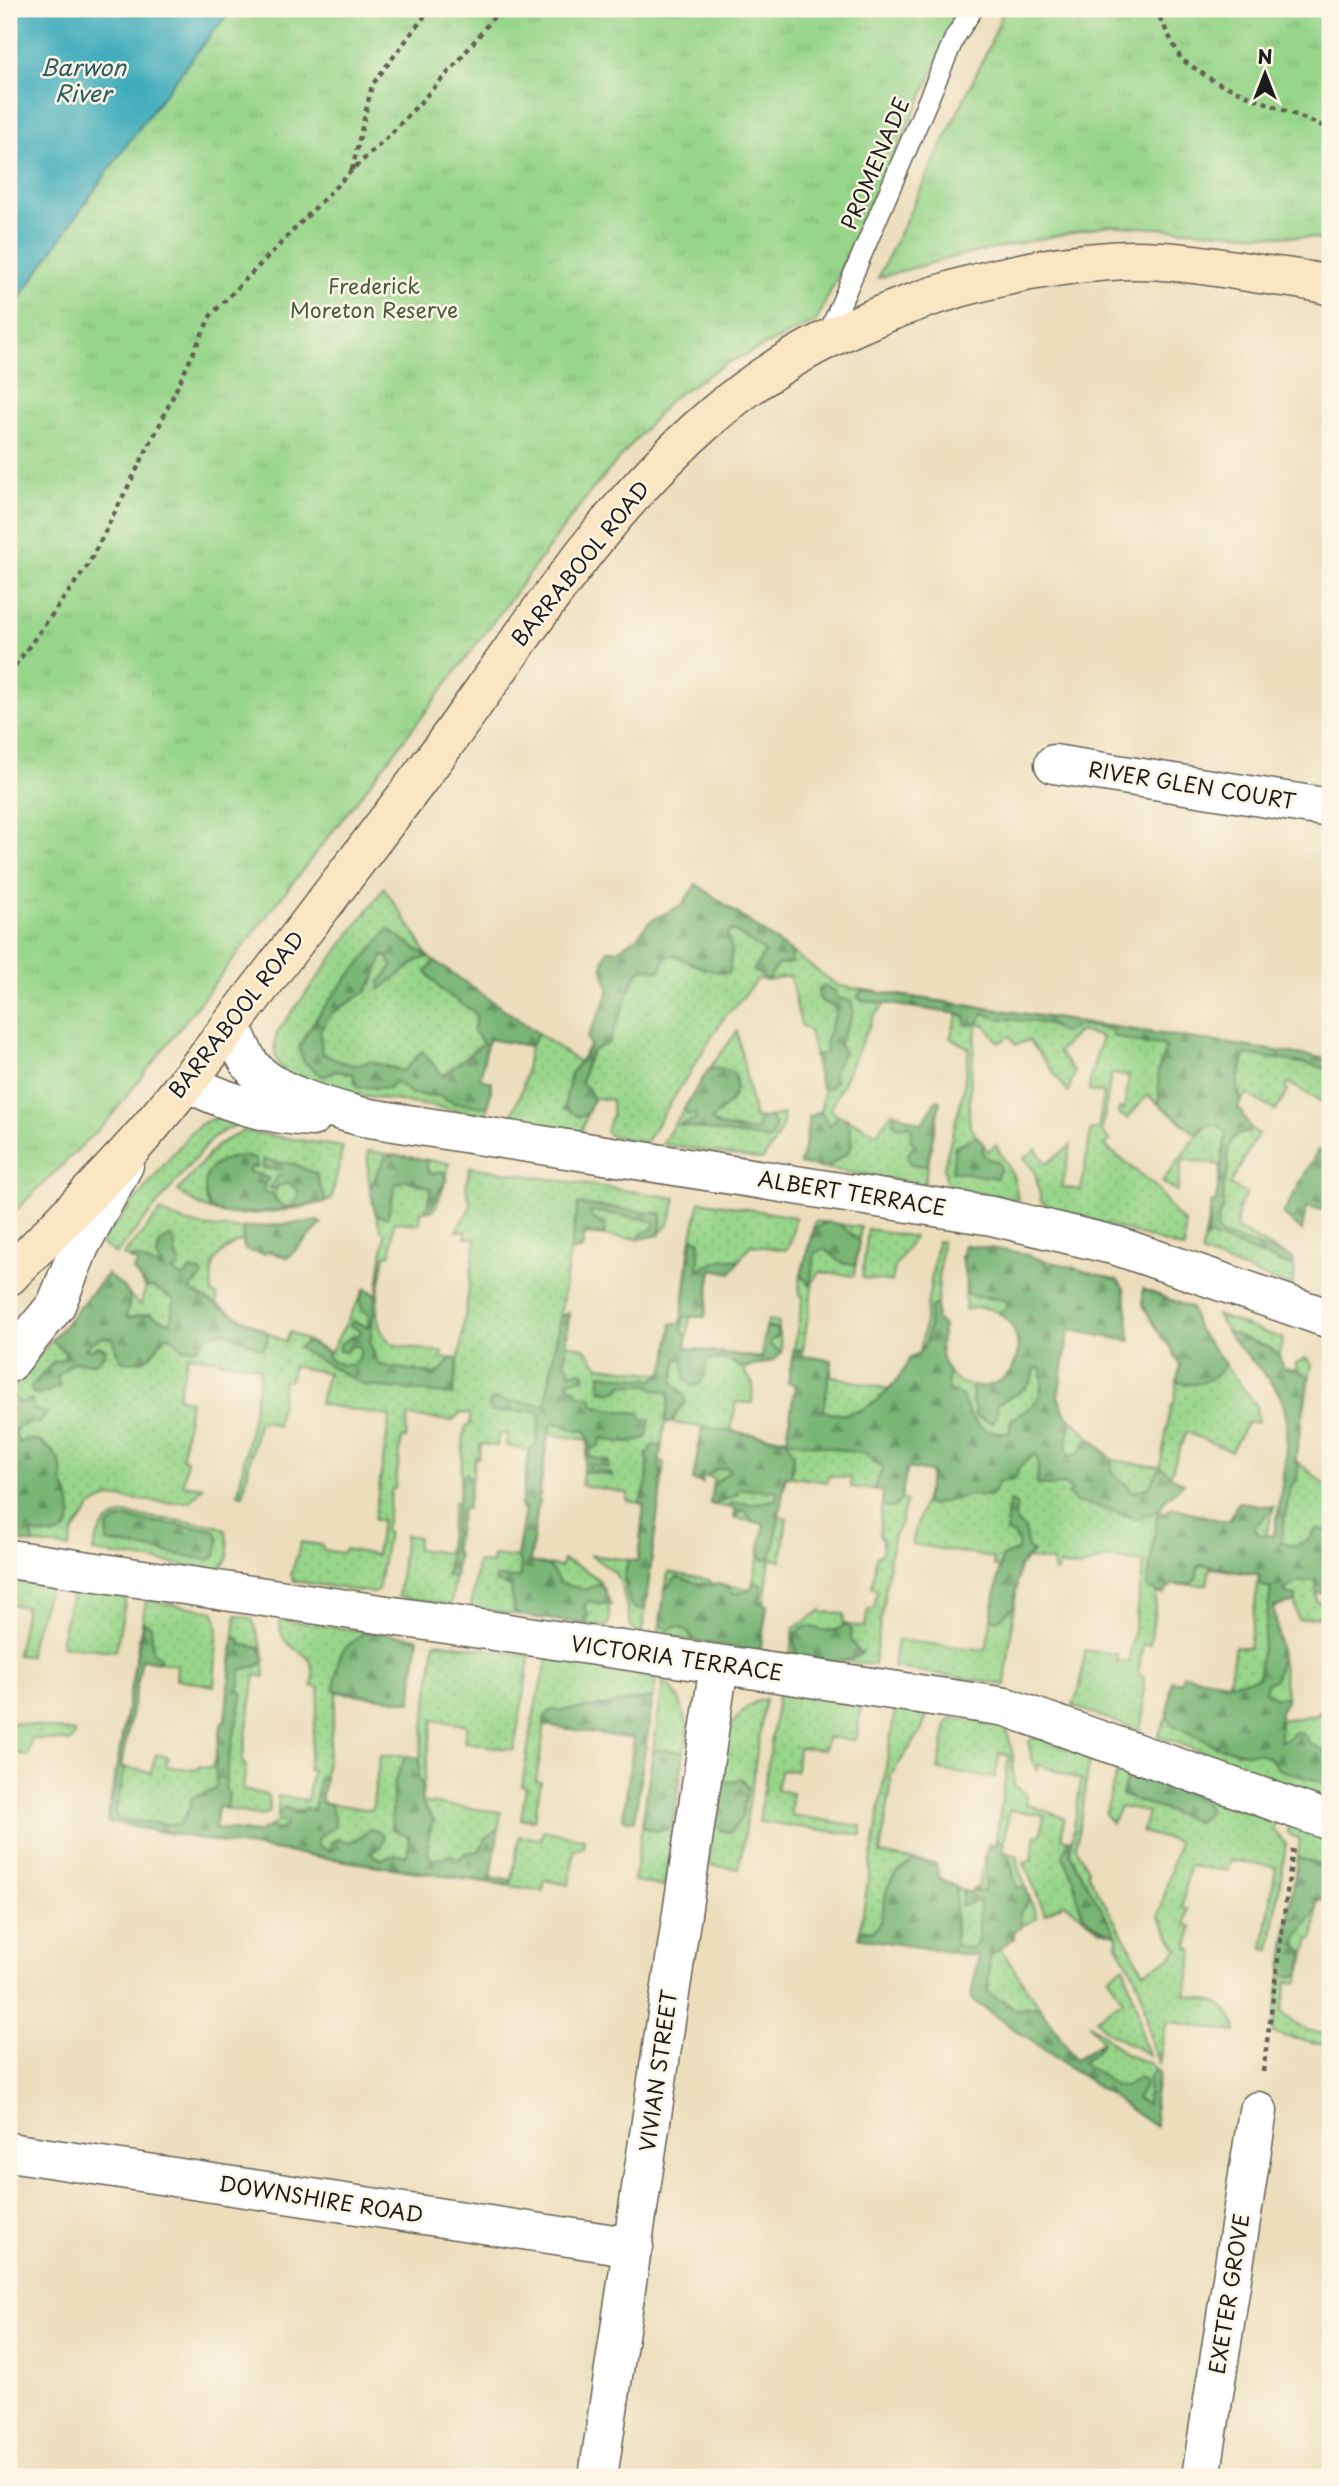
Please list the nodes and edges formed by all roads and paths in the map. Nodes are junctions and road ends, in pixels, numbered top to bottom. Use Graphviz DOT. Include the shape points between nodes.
graph roads {
  1 [pos="430,9"];
  2 [pos="500,9"];
  3 [pos="973,9"];
  4 [pos="1154,9"];
  5 [pos="1330,129"];
  6 [pos="351,171"];
  7 [pos="1330,286"];
  8 [pos="825,340"];
  9 [pos="9,674"];
  10 [pos="1054,764"];
  11 [pos="1330,808"];
  12 [pos="231,1025"];
  13 [pos="187,1082"];
  14 [pos="363,1117"];
  15 [pos="137,1141"];
  16 [pos="9,1276"];
  17 [pos="1330,1319"];
  18 [pos="9,1363"];
  19 [pos="9,1559"];
  20 [pos="719,1665"];
  21 [pos="1330,1821"];
  22 [pos="1290,1866"];
  23 [pos="1258,2111"];
  24 [pos="9,2152"];
  25 [pos="634,2247"];
  26 [pos="598,2477"];
  27 [pos="1201,2477"];
  1 -- 6 [label="path" via="372,85"];
  2 -- 6 [label="path" via="457,63"];
  3 -- 8 [label="lane, PROMENADE" via="955,37"];
  4 -- 5 [label="path" via="1181,59 1214,82"];
  6 -- 9 [label="path" via="211,315 88,565"];
  7 -- 8 [label="street, BARRABOOL ROAD" via="1191,263 1112,260 1026,272 918,300"];
  8 -- 12 [label="street, BARRABOOL ROAD" via="776,368 711,416 608,524"];
  10 -- 11 [label="street, RIVER GLEN COURT"];
  12 -- 13 [label="street, BARRABOOL ROAD"];
  12 -- 14 [label="street, ALBERT TERRACE" via="251,1066 279,1088"];
  13 -- 14 [label="street, ALBERT TERRACE" via="215,1097 295,1116"];
  13 -- 15 [label="street, BARRABOOL ROAD"];
  14 -- 17 [label="street, ALBERT TERRACE" via="992,1216 1117,1246"];
  15 -- 16 [label="street, BARRABOOL ROAD"];
  15 -- 18 [label="street, BARRABOOL ROAD" via="80,1246 56,1306"];
  19 -- 20 [label="street, VICTORIA TERRACE"];
  20 -- 21 [label="street, VICTORIA TERRACE" via="1006,1707"];
  20 -- 25 [label="street, VIVIAN STREET"];
  22 -- 23 [label="path"];
  23 -- 27 [label="street, EXETER GROVE"];
  24 -- 25 [label="street, DOWNSHIRE ROAD"];
  25 -- 26 [label="street, VIVIAN STREET"];
}
